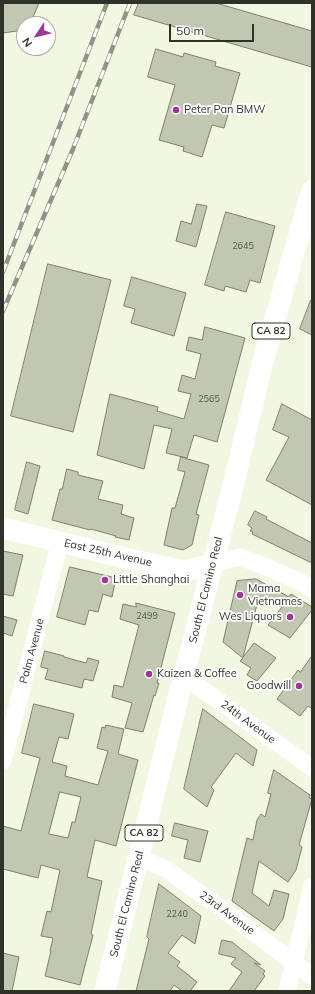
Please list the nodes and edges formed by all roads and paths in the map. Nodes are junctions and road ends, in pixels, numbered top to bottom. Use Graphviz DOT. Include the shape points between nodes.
graph roads {
  1 [pos="312,190"];
  2 [pos="3,528"];
  3 [pos="60,542"];
  4 [pos="213,564"];
  5 [pos="312,589"];
  6 [pos="184,676"];
  7 [pos="3,760"];
  8 [pos="312,768"];
  9 [pos="138,858"];
  10 [pos="312,886"];
  11 [pos="294,963"];
  12 [pos="312,976"];
  13 [pos="105,991"];
  14 [pos="287,991"];
  1 -- 4 [label="main road, South El Camino Real / CA 82" via="263,361"];
  2 -- 3 [label="main road, East 25th Avenue"];
  3 -- 4 [label="main road, East 25th Avenue" via="184,571"];
  3 -- 7 [label="street, Palm Avenue"];
  4 -- 5 [label="street" via="240,557"];
  4 -- 6 [label="main road, South El Camino Real / CA 82"];
  6 -- 8 [label="street, 24th Avenue"];
  6 -- 9 [label="main road, South El Camino Real / CA 82"];
  9 -- 11 [label="street, 23rd Avenue" via="166,869"];
  9 -- 13 [label="main road, South El Camino Real / CA 82"];
  10 -- 11 [label="street"];
  11 -- 12 [label="street, 23rd Avenue"];
  11 -- 14 [label="street"];
}
